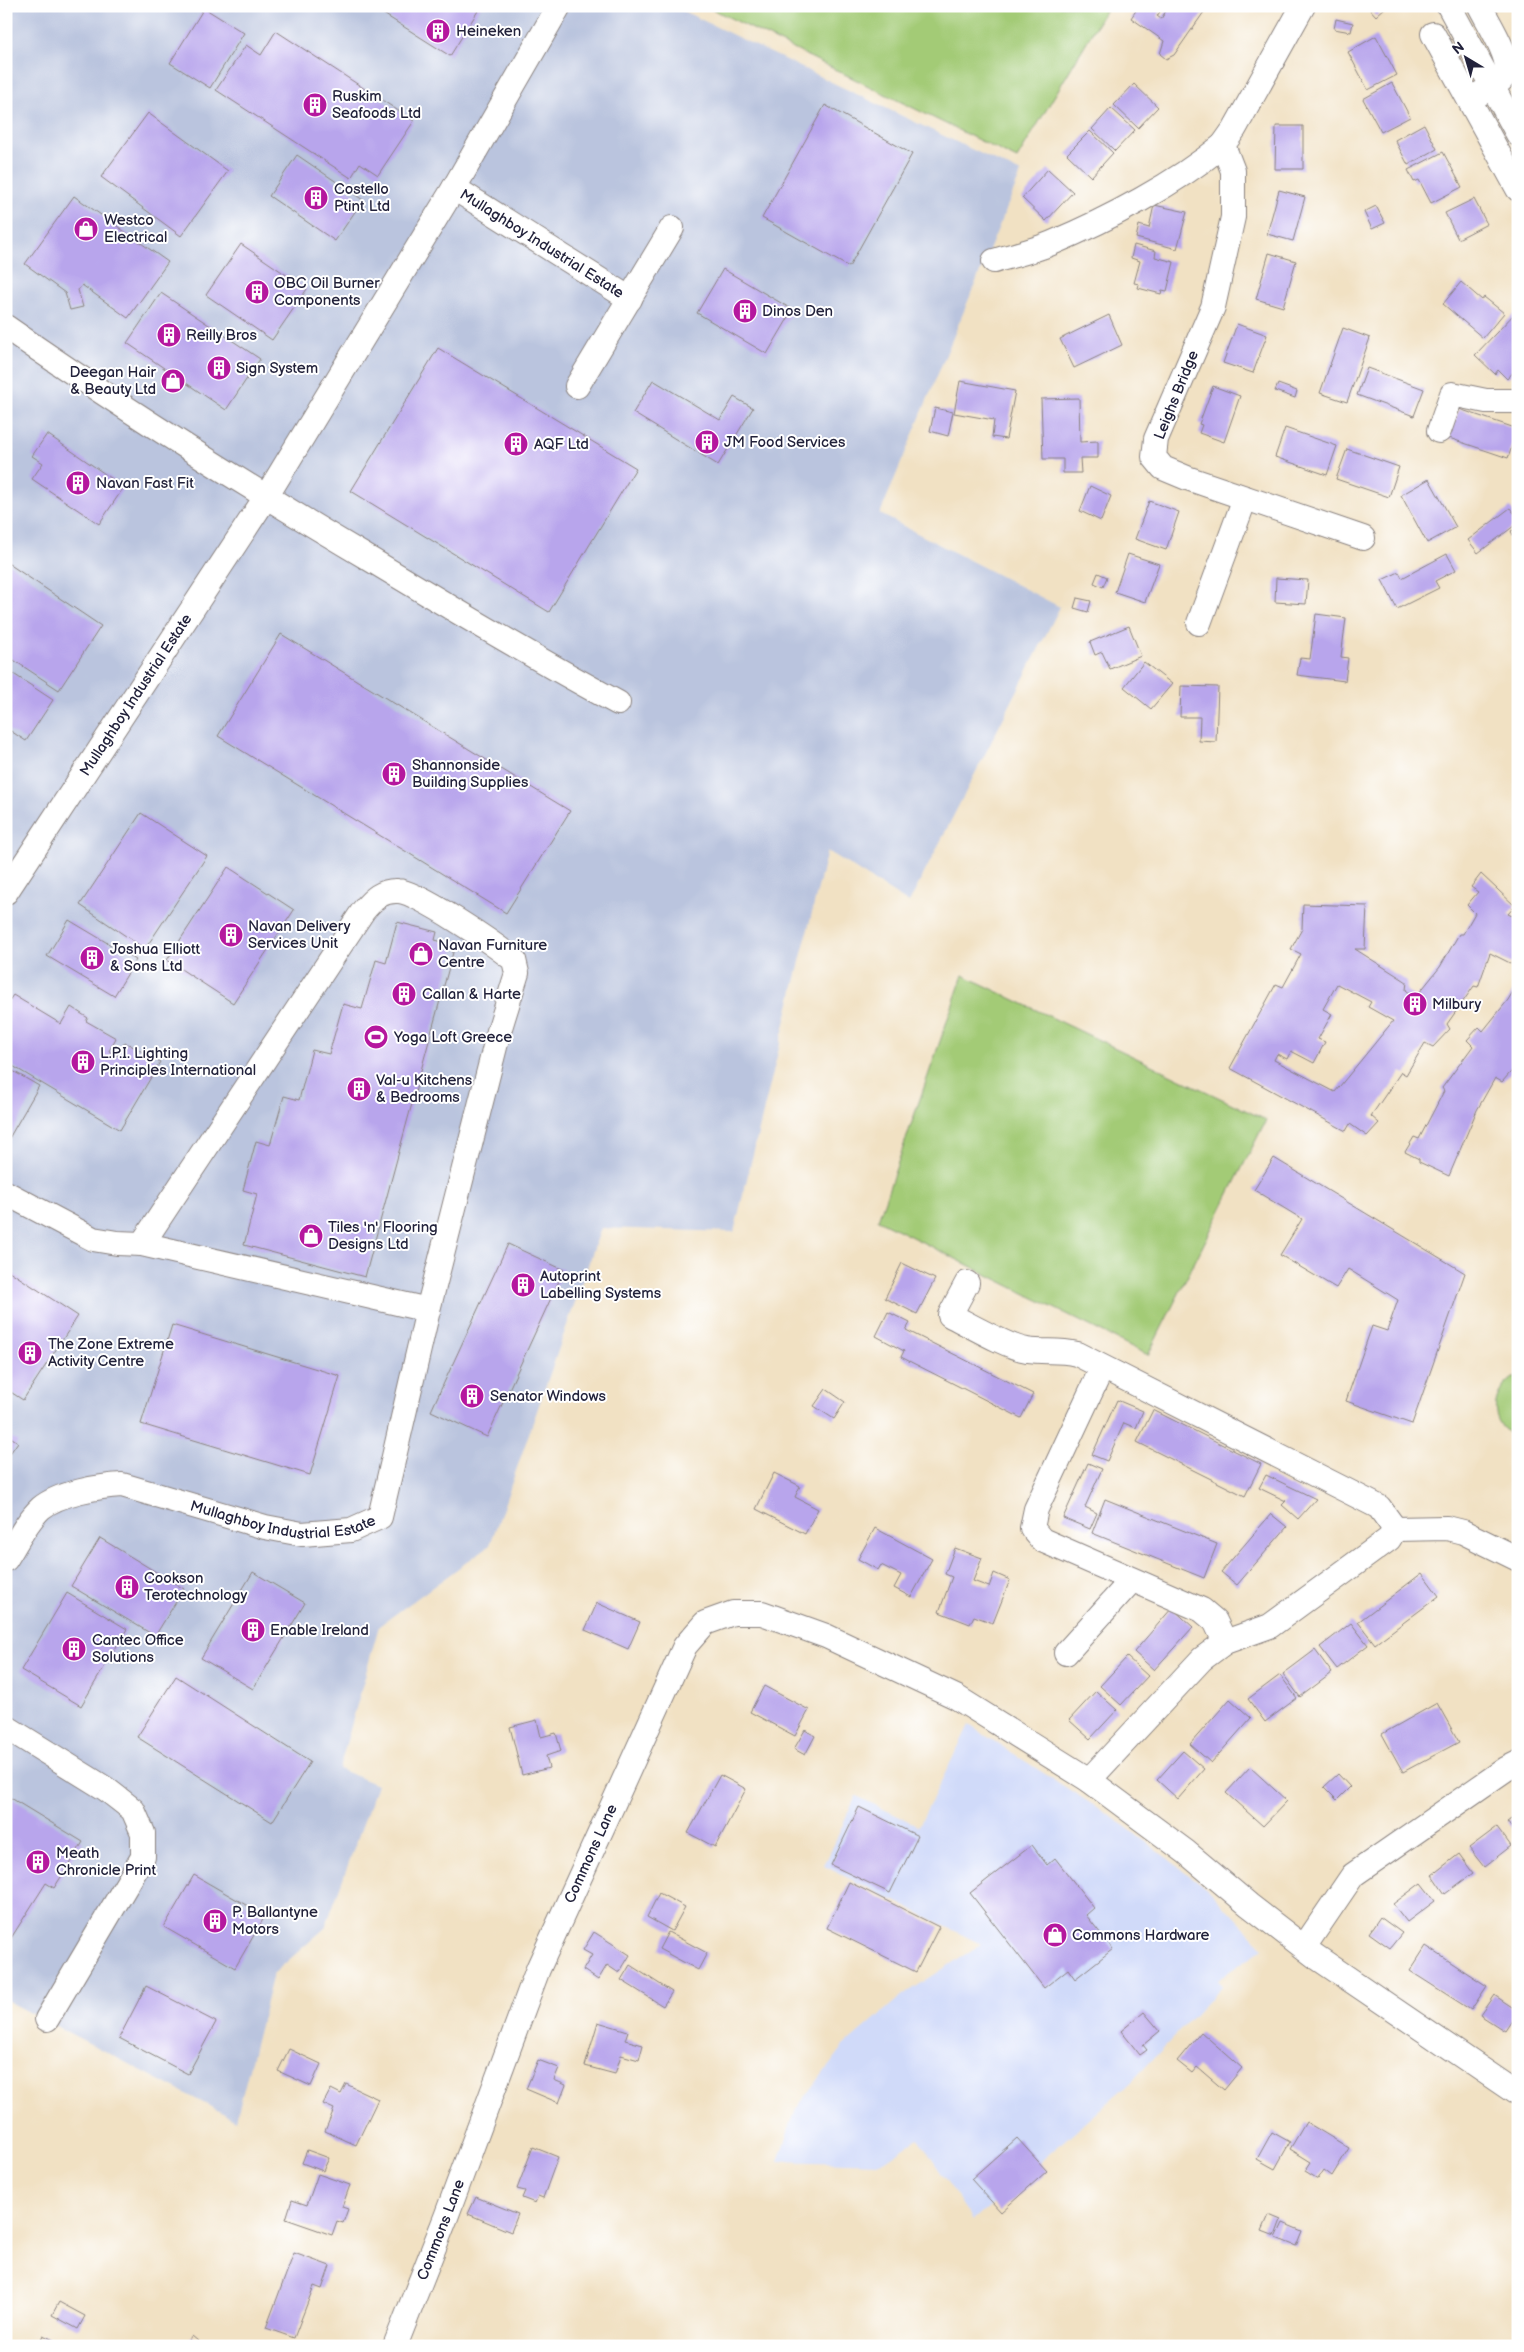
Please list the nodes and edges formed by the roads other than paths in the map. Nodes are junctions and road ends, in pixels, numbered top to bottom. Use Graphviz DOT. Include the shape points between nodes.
graph roads {
  1 [pos="559,6"];
  2 [pos="1303,6"];
  3 [pos="1449,6"];
  4 [pos="1480,6"];
  5 [pos="1433,34"];
  6 [pos="1493,87"];
  7 [pos="1468,100"];
  8 [pos="1518,134"];
  9 [pos="1223,144"];
  10 [pos="454,188"];
  11 [pos="1518,189"];
  12 [pos="672,228"];
  13 [pos="994,261"];
  14 [pos="630,300"];
  15 [pos="6,327"];
  16 [pos="577,386"];
  17 [pos="1518,401"];
  18 [pos="1439,431"];
  19 [pos="266,497"];
  20 [pos="1245,498"];
  21 [pos="1363,538"];
  22 [pos="1199,623"];
  23 [pos="618,703"];
  24 [pos="6,892"];
  25 [pos="6,1193"];
  26 [pos="142,1244"];
  27 [pos="967,1283"];
  28 [pos="428,1310"];
  29 [pos="1102,1368"];
  30 [pos="1395,1529"];
  31 [pos="6,1559"];
  32 [pos="1518,1559"];
  33 [pos="1132,1580"];
  34 [pos="1225,1642"];
  35 [pos="1066,1653"];
  36 [pos="6,1726"];
  37 [pos="1518,1763"];
  38 [pos="1089,1780"];
  39 [pos="1304,1947"];
  40 [pos="47,2019"];
  41 [pos="1518,2094"];
  42 [pos="395,2346"];
  1 -- 10 [label="street, Mullaghboy Industrial Estate"];
  2 -- 9 [label="street"];
  3 -- 6 [label="street"];
  4 -- 6 [label="street" via="1508,67 1505,76"];
  5 -- 7 [label="street"];
  6 -- 7 [label="street"];
  6 -- 8 [label="street"];
  7 -- 11 [label="street"];
  9 -- 13 [label="street" via="1164,187 1120,210 1051,243"];
  9 -- 20 [label="street, Leighs Bridge" via="1233,171 1233,218 1214,307 1156,439 1154,457 1163,468"];
  10 -- 14 [label="street, Mullaghboy Industrial Estate"];
  10 -- 19 [label="street, Mullaghboy Industrial Estate"];
  12 -- 14 [label="street, Mullaghboy Industrial Estate"];
  14 -- 16 [label="street, Mullaghboy Industrial Estate"];
  15 -- 19 [label="street" via="99,391"];
  17 -- 18 [label="street" via="1486,401 1452,394"];
  19 -- 23 [label="street" via="528,654"];
  19 -- 24 [label="street, Mullaghboy Industrial Estate"];
  20 -- 21 [label="street, Leighs Bridge"];
  20 -- 22 [label="street"];
  25 -- 26 [label="street" via="93,1238"];
  26 -- 28 [label="street"];
  26 -- 28 [label="street, Mullaghboy Industrial Estate" via="364,911 383,892 400,890 416,896 497,946 514,960 516,973"];
  27 -- 29 [label="street" via="950,1315 1026,1350 1060,1350 1077,1354"];
  28 -- 31 [label="street, Mullaghboy Industrial Estate" via="380,1517 351,1530 302,1534 265,1527 122,1485 104,1486 70,1494 43,1507"];
  29 -- 30 [label="street" via="1379,1507"];
  29 -- 33 [label="street" via="1036,1509 1032,1528 1042,1540"];
  30 -- 32 [label="street" via="1447,1528 1463,1532"];
  30 -- 34 [label="street" via="1389,1539 1270,1626"];
  33 -- 34 [label="street" via="1202,1610 1215,1621"];
  33 -- 35 [label="street"];
  34 -- 38 [label="street" via="1202,1659"];
  36 -- 40 [label="street" via="119,1799 133,1810 143,1833 143,1857"];
  37 -- 39 [label="street" via="1353,1876"];
  38 -- 39 [label="street, Commons Lane" via="1186,1852"];
  38 -- 42 [label="street, Commons Lane" via="956,1697 826,1636 762,1613 733,1613 705,1624 685,1646 538,1969"];
  39 -- 41 [label="street, Commons Lane"];
}
